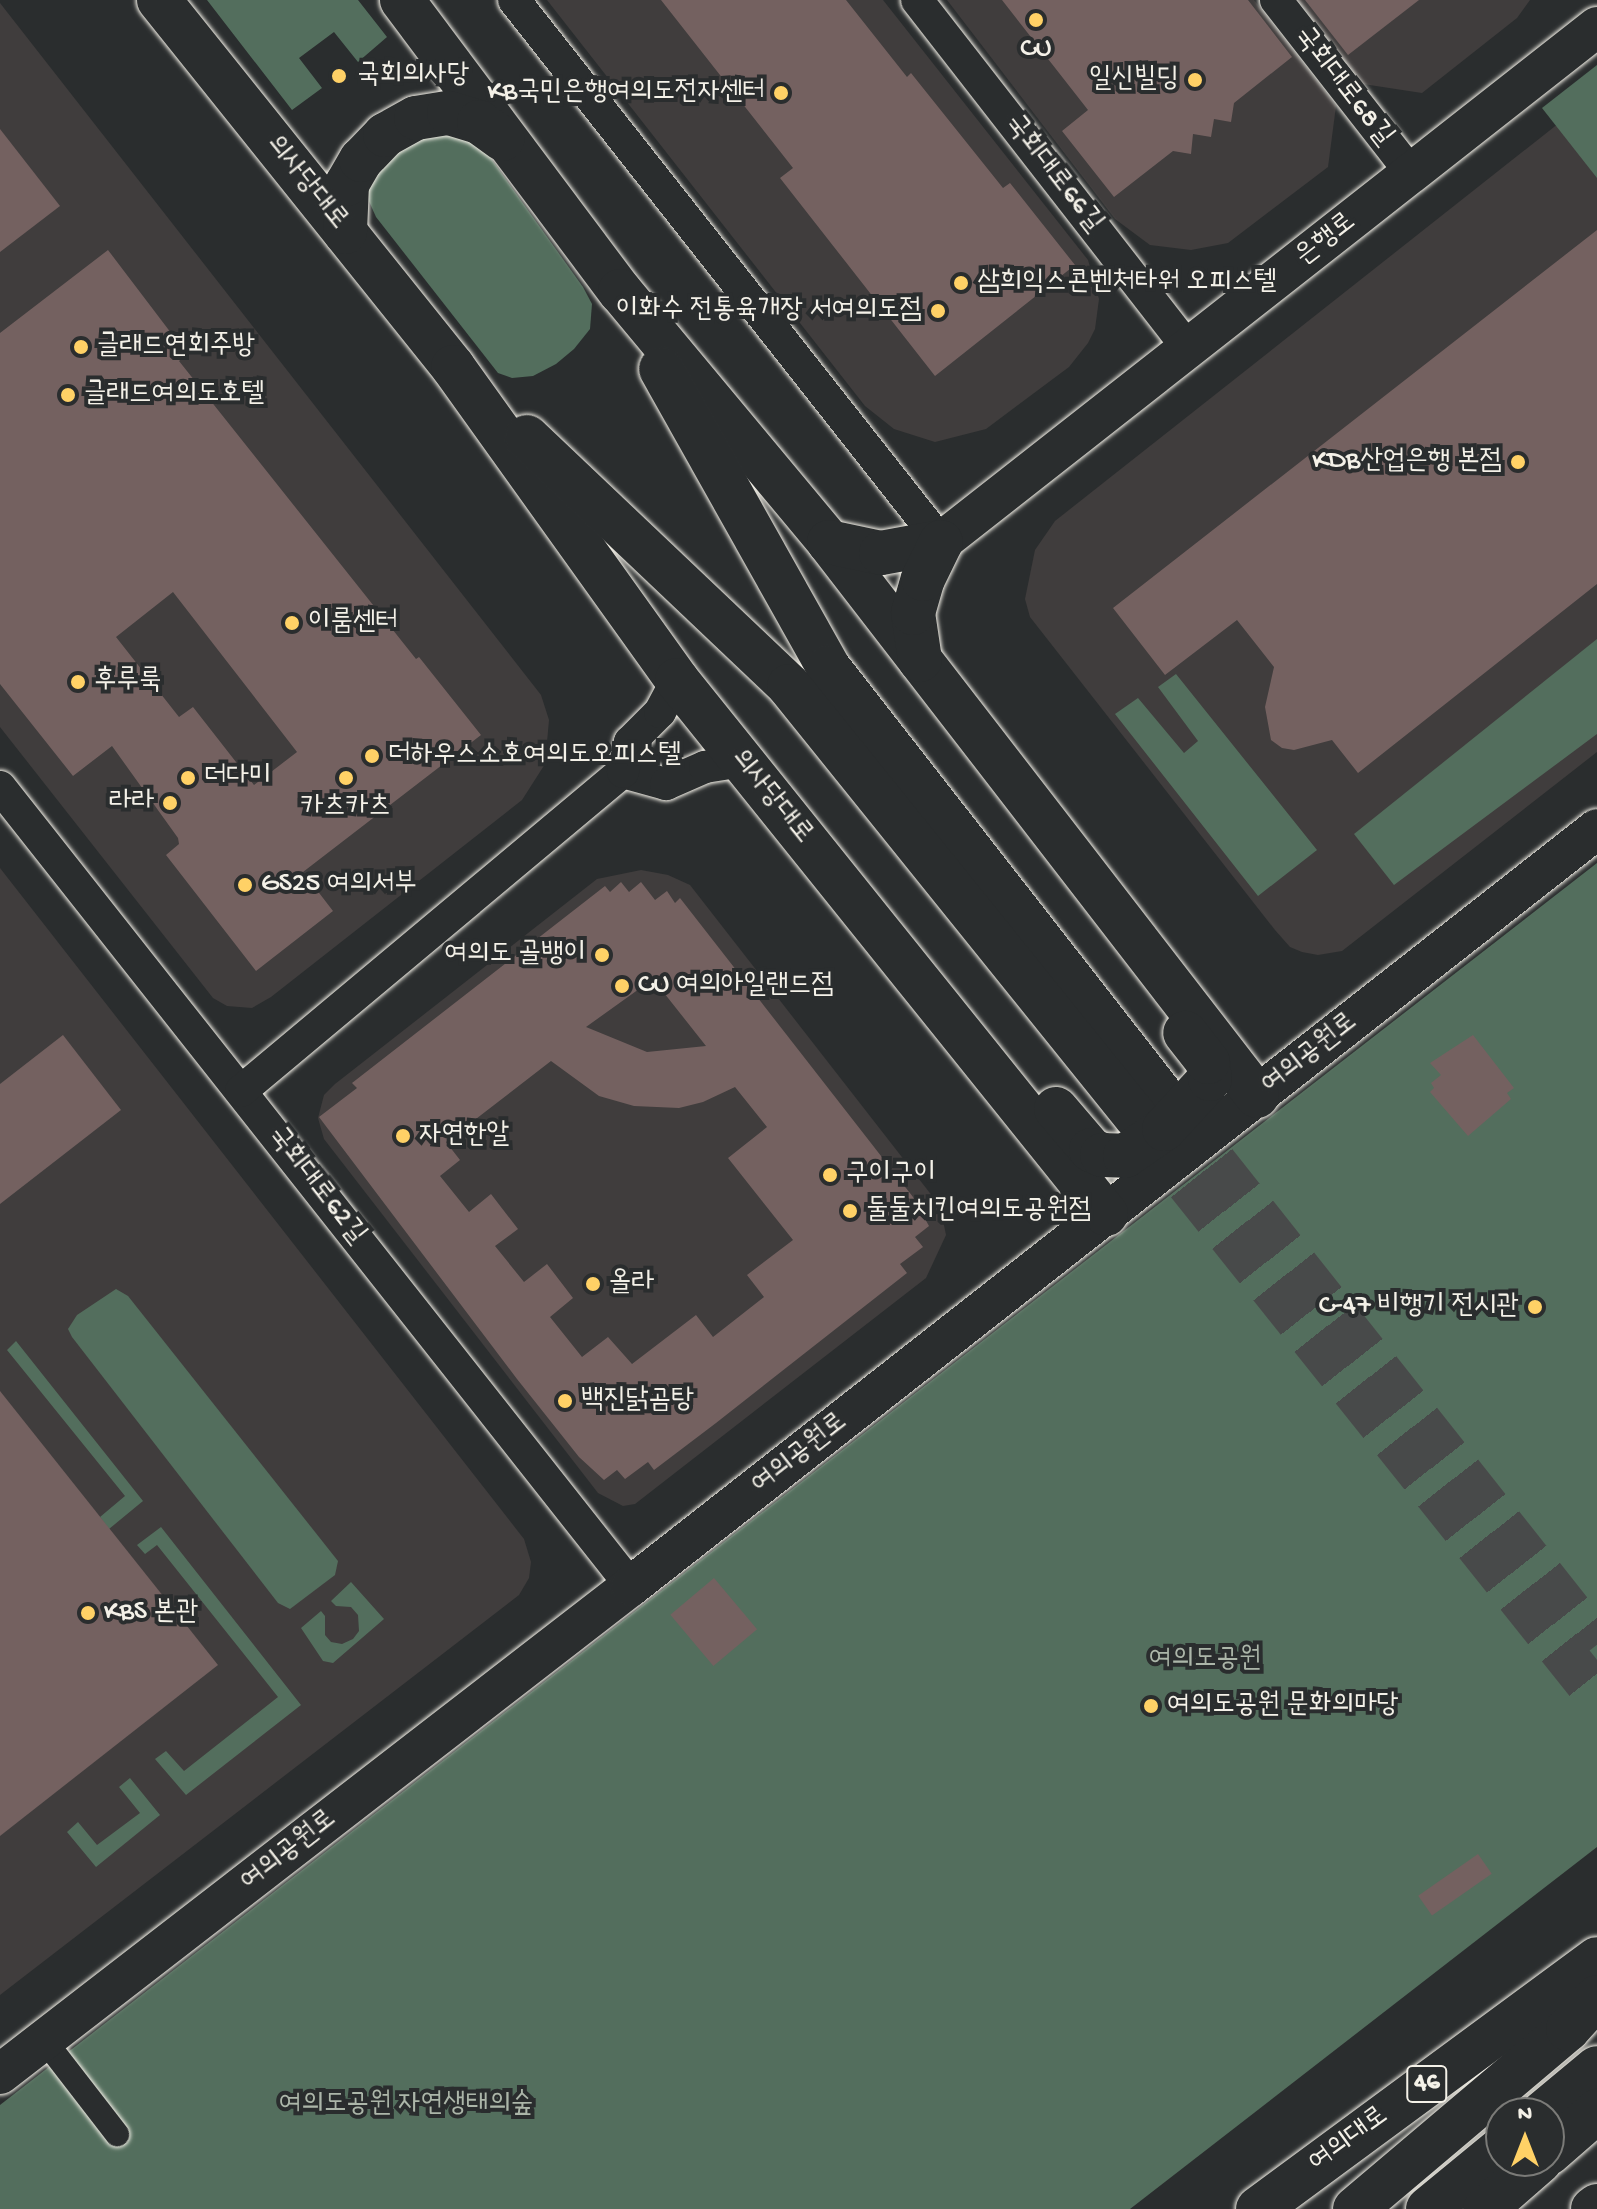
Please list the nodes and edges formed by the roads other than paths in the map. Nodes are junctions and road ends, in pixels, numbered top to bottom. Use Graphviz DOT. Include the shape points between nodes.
graph roads {
  1 [pos="159,0"];
  2 [pos="402,0"];
  3 [pos="514,0"];
  4 [pos="917,0"];
  5 [pos="1276,0"];
  6 [pos="1597,27"];
  7 [pos="510,145"];
  8 [pos="1411,173"];
  9 [pos="345,232"];
  10 [pos="620,291"];
  11 [pos="1188,348"];
  12 [pos="453,367"];
  13 [pos="829,542"];
  14 [pos="941,542"];
  15 [pos="920,660"];
  16 [pos="677,680"];
  17 [pos="743,761"];
  18 [pos="618,777"];
  19 [pos="0,787"];
  20 [pos="1597,829"];
  21 [pos="1131,934"];
  22 [pos="971,1045"];
  23 [pos="241,1091"];
  24 [pos="1257,1096"];
  25 [pos="1106,1214"];
  26 [pos="631,1586"];
  27 [pos="1597,1959"];
  28 [pos="1597,1997"];
  29 [pos="45,2041"];
  30 [pos="1597,2068"];
  31 [pos="0,2074"];
  32 [pos="1562,2097"];
  33 [pos="1597,2111"];
  34 [pos="117,2134"];
  35 [pos="1565,2139"];
  36 [pos="1485,2162"];
  37 [pos="1522,2177"];
  38 [pos="1258,2209"];
  39 [pos="1355,2209"];
  40 [pos="1428,2209"];
  41 [pos="1485,2209"];
  1 -- 9 [label="main road, 의사당대로"];
  2 -- 7 [label="main road, 의사당대로"];
  3 -- 14 [label="street"];
  4 -- 11 [label="street, 국회대로66길"];
  5 -- 8 [label="street, 국회대로68길"];
  6 -- 8 [label="street, 은행로"];
  7 -- 9 [label="main road" via="479,122 449,113 416,118 385,135 361,160 347,184"];
  7 -- 10 [label="main road, 의사당대로"];
  8 -- 11 [label="street, 은행로"];
  9 -- 12 [label="main road, 의사당대로"];
  10 -- 12 [label="main road, 의사당대로" via="828,667 1148,1105 789,686"];
  10 -- 13 [label="main road, 의사당대로"];
  11 -- 14 [label="street, 은행로"];
  12 -- 16 [label="main road, 의사당대로"];
  13 -- 14 [label="main road" via="881,553"];
  13 -- 15 [label="main road, 의사당대로"];
  14 -- 15 [label="main road" via="913,613"];
  15 -- 21 [label="main road, 의사당대로"];
  16 -- 17 [label="main road, 의사당대로"];
  16 -- 18 [label="street" via="660,712 630,742"];
  17 -- 18 [label="street" via="705,767 666,784"];
  17 -- 22 [label="main road, 의사당대로"];
  18 -- 23 [label="street"];
  19 -- 23 [label="street, 국회대로62길"];
  20 -- 24 [label="street, 여의공원로"];
  21 -- 22 [label="main road" via="1175,1020 1210,1071 1206,1087 1164,1129 1125,1156 1091,1150 1056,1108"];
  21 -- 24 [label="main road, 의사당대로"];
  22 -- 25 [label="main road, 의사당대로"];
  23 -- 26 [label="street, 국회대로62길"];
  24 -- 25 [label="street, 여의공원로"];
  25 -- 26 [label="street, 여의공원로"];
  26 -- 29 [label="street, 여의공원로"];
  27 -- 38 [label="main road, 여의대로 / 46"];
  28 -- 39 [label="main road" via="1568,2029"];
  29 -- 31 [label="street, 여의공원로"];
  29 -- 34 [label="street"];
  30 -- 32 [label="main road"];
  33 -- 35 [label="main road"];
  36 -- 40 [label="main road"];
  37 -- 41 [label="main road"];
}
